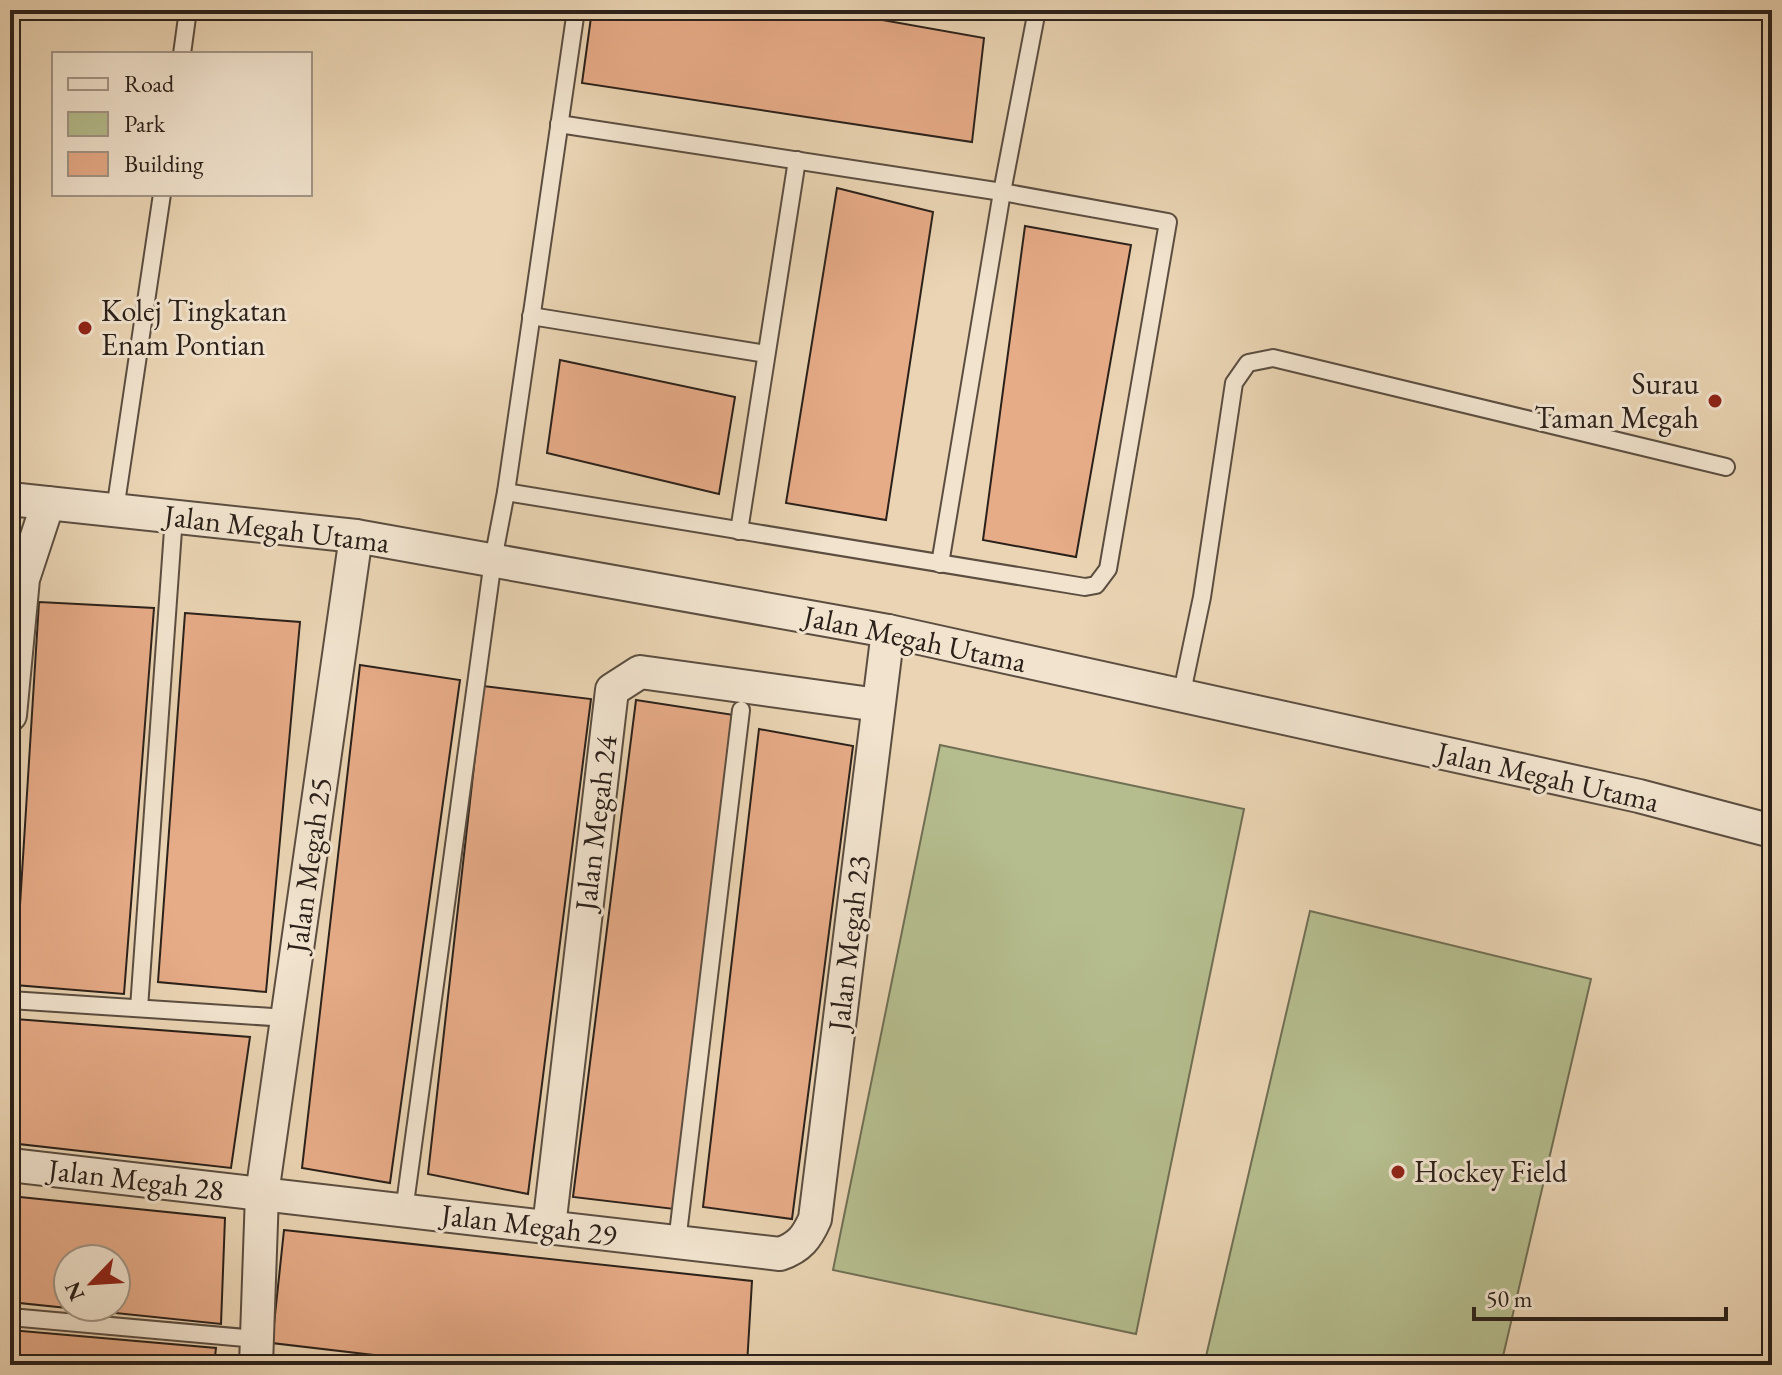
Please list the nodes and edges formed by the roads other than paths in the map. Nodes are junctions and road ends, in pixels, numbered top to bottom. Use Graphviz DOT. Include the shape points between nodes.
graph roads {
  1 [pos="188,10"];
  2 [pos="576,10"];
  3 [pos="1037,10"];
  4 [pos="182,52"];
  5 [pos="559,124"];
  6 [pos="797,160"];
  7 [pos="1002,192"];
  8 [pos="162,196"];
  9 [pos="531,316"];
  10 [pos="766,354"];
  11 [pos="1726,467"];
  12 [pos="506,492"];
  13 [pos="10,499"];
  14 [pos="48,503"];
  15 [pos="115,510"];
  16 [pos="174,516"];
  17 [pos="739,531"];
  18 [pos="356,536"];
  19 [pos="493,560"];
  20 [pos="940,564"];
  21 [pos="17,578"];
  22 [pos="888,631"];
  23 [pos="1181,697"];
  24 [pos="878,705"];
  25 [pos="741,710"];
  26 [pos="10,715"];
  27 [pos="1772,831"];
  28 [pos="10,1000"];
  29 [pos="139,1008"];
  30 [pos="287,1018"];
  31 [pos="10,1165"];
  32 [pos="262,1194"];
  33 [pos="404,1211"];
  34 [pos="549,1227"];
  35 [pos="677,1242"];
  36 [pos="795,1249"];
  37 [pos="10,1317"];
  38 [pos="257,1352"];
  1 -- 4 [label="lane"];
  2 -- 5 [label="lane"];
  3 -- 7 [label="lane"];
  5 -- 6 [label="lane"];
  5 -- 9 [label="lane"];
  6 -- 7 [label="lane"];
  6 -- 10 [label="lane"];
  7 -- 20 [label="lane"];
  7 -- 20 [label="lane" via="1168,222 1104,579 1085,587"];
  8 -- 15 [label="lane"];
  9 -- 10 [label="lane"];
  9 -- 12 [label="lane"];
  10 -- 17 [label="lane"];
  11 -- 23 [label="lane" via="1273,358 1248,363 1234,383 1202,597"];
  12 -- 17 [label="lane"];
  12 -- 19 [label="lane"];
  13 -- 14 [label="street, Jalan Megah Utama"];
  14 -- 15 [label="street, Jalan Megah Utama"];
  14 -- 21 [label="street"];
  15 -- 16 [label="street, Jalan Megah Utama"];
  16 -- 18 [label="street, Jalan Megah Utama"];
  16 -- 29 [label="lane"];
  17 -- 20 [label="lane"];
  18 -- 19 [label="street, Jalan Megah Utama"];
  18 -- 30 [label="street, Jalan Megah 25"];
  19 -- 22 [label="street, Jalan Megah Utama"];
  19 -- 33 [label="lane"];
  21 -- 26 [label="street"];
  22 -- 23 [label="street, Jalan Megah Utama"];
  22 -- 24 [label="street, Jalan Megah 23"];
  23 -- 27 [label="street, Jalan Megah Utama" via="1639,796"];
  24 -- 34 [label="street, Jalan Megah 24" via="640,672 612,690"];
  24 -- 36 [label="street, Jalan Megah 23" via="815,1219"];
  25 -- 35 [label="lane"];
  28 -- 29 [label="lane"];
  29 -- 30 [label="lane"];
  30 -- 32 [label="street, Jalan Megah 25"];
  31 -- 32 [label="street, Jalan Megah 28"];
  32 -- 33 [label="street, Jalan Megah 29"];
  32 -- 38 [label="street, Jalan Megah 25"];
  33 -- 34 [label="street, Jalan Megah 29"];
  34 -- 35 [label="street, Jalan Megah 29"];
  35 -- 36 [label="street, Jalan Megah 29" via="780,1254"];
  37 -- 38 [label="lane"];
}
